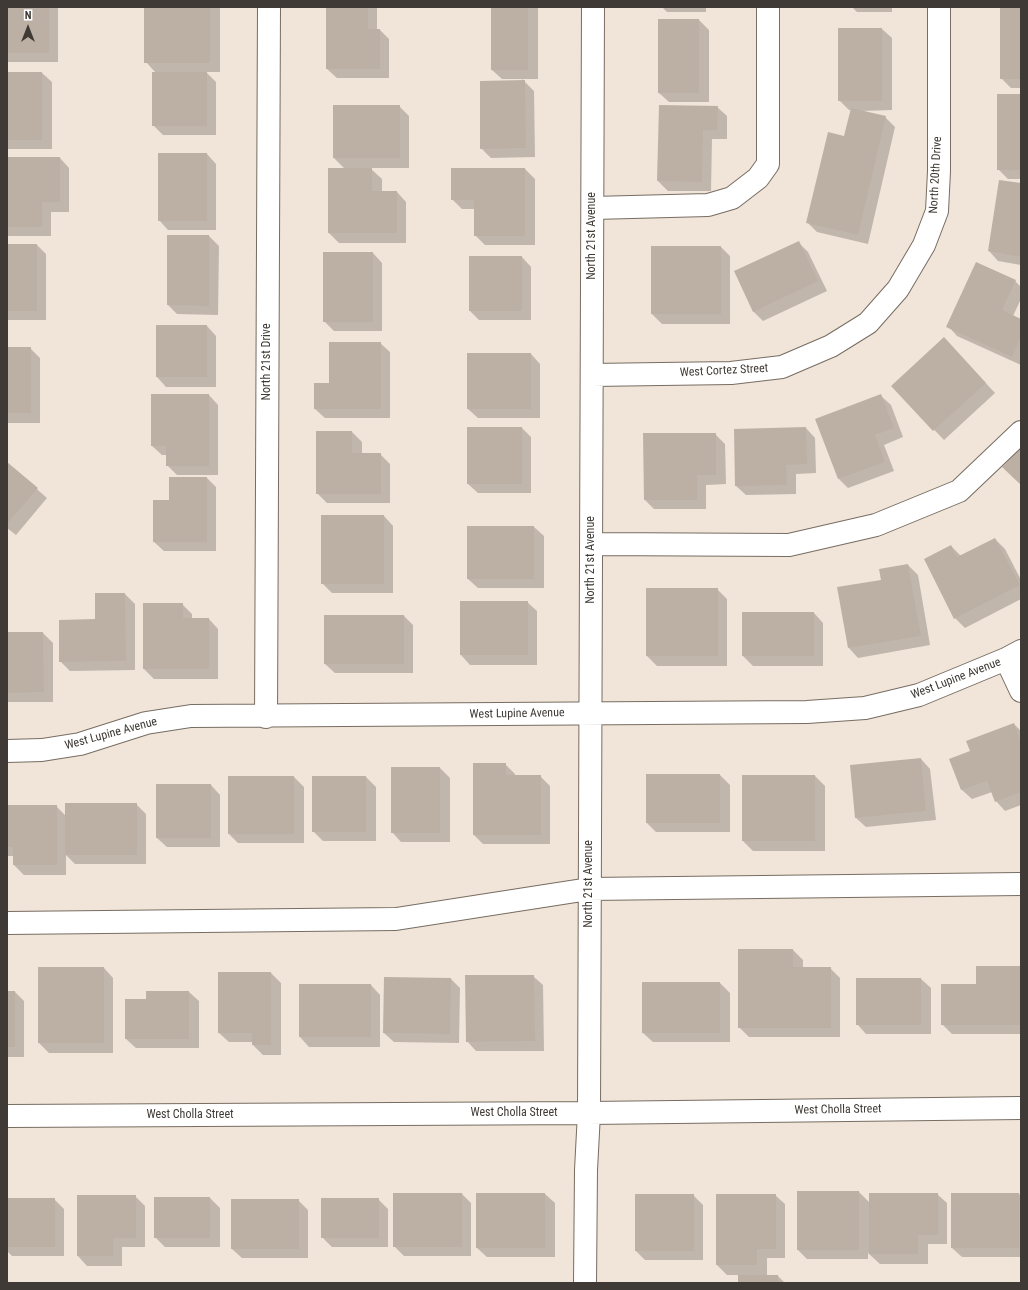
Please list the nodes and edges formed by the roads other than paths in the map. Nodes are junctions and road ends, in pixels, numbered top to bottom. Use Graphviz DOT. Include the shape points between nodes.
graph roads {
  1 [pos="269,7"];
  2 [pos="593,7"];
  3 [pos="768,7"];
  4 [pos="939,7"];
  5 [pos="593,208"];
  6 [pos="868,323"];
  7 [pos="592,375"];
  8 [pos="1021,432"];
  9 [pos="591,544"];
  10 [pos="1014,655"];
  11 [pos="1021,691"];
  12 [pos="590,713"];
  13 [pos="266,717"];
  14 [pos="7,751"];
  15 [pos="1021,884"];
  16 [pos="589,889"];
  17 [pos="7,923"];
  18 [pos="1021,1108"];
  19 [pos="589,1113"];
  20 [pos="7,1116"];
  21 [pos="585,1283"];
  1 -- 13 [label="street, North 21st Drive"];
  2 -- 5 [label="street, North 21st Avenue"];
  3 -- 5 [label="street" via="768,164 758,178 732,198 708,205"];
  4 -- 6 [label="street, North 20th Drive" via="937,211 924,245 913,264 898,288"];
  5 -- 7 [label="street, North 21st Avenue"];
  6 -- 7 [label="street, West Cortez Street" via="831,346 782,367 731,373"];
  7 -- 9 [label="street, North 21st Avenue"];
  8 -- 9 [label="street" via="959,491 876,525 789,545"];
  9 -- 12 [label="street, North 21st Avenue"];
  10 -- 11 [label="street"];
  10 -- 12 [label="street, West Lupine Avenue" via="919,695 865,708 807,712"];
  12 -- 13 [label="street, West Lupine Avenue"];
  12 -- 16 [label="street, North 21st Avenue"];
  13 -- 14 [label="street, West Lupine Avenue" via="191,716 146,723 80,744 42,750"];
  15 -- 16 [label="street"];
  16 -- 17 [label="street" via="396,920"];
  16 -- 19 [label="street, North 21st Avenue"];
  18 -- 19 [label="street, West Cholla Street"];
  19 -- 20 [label="street, West Cholla Street"];
  19 -- 21 [label="street, North 21st Avenue"];
}
